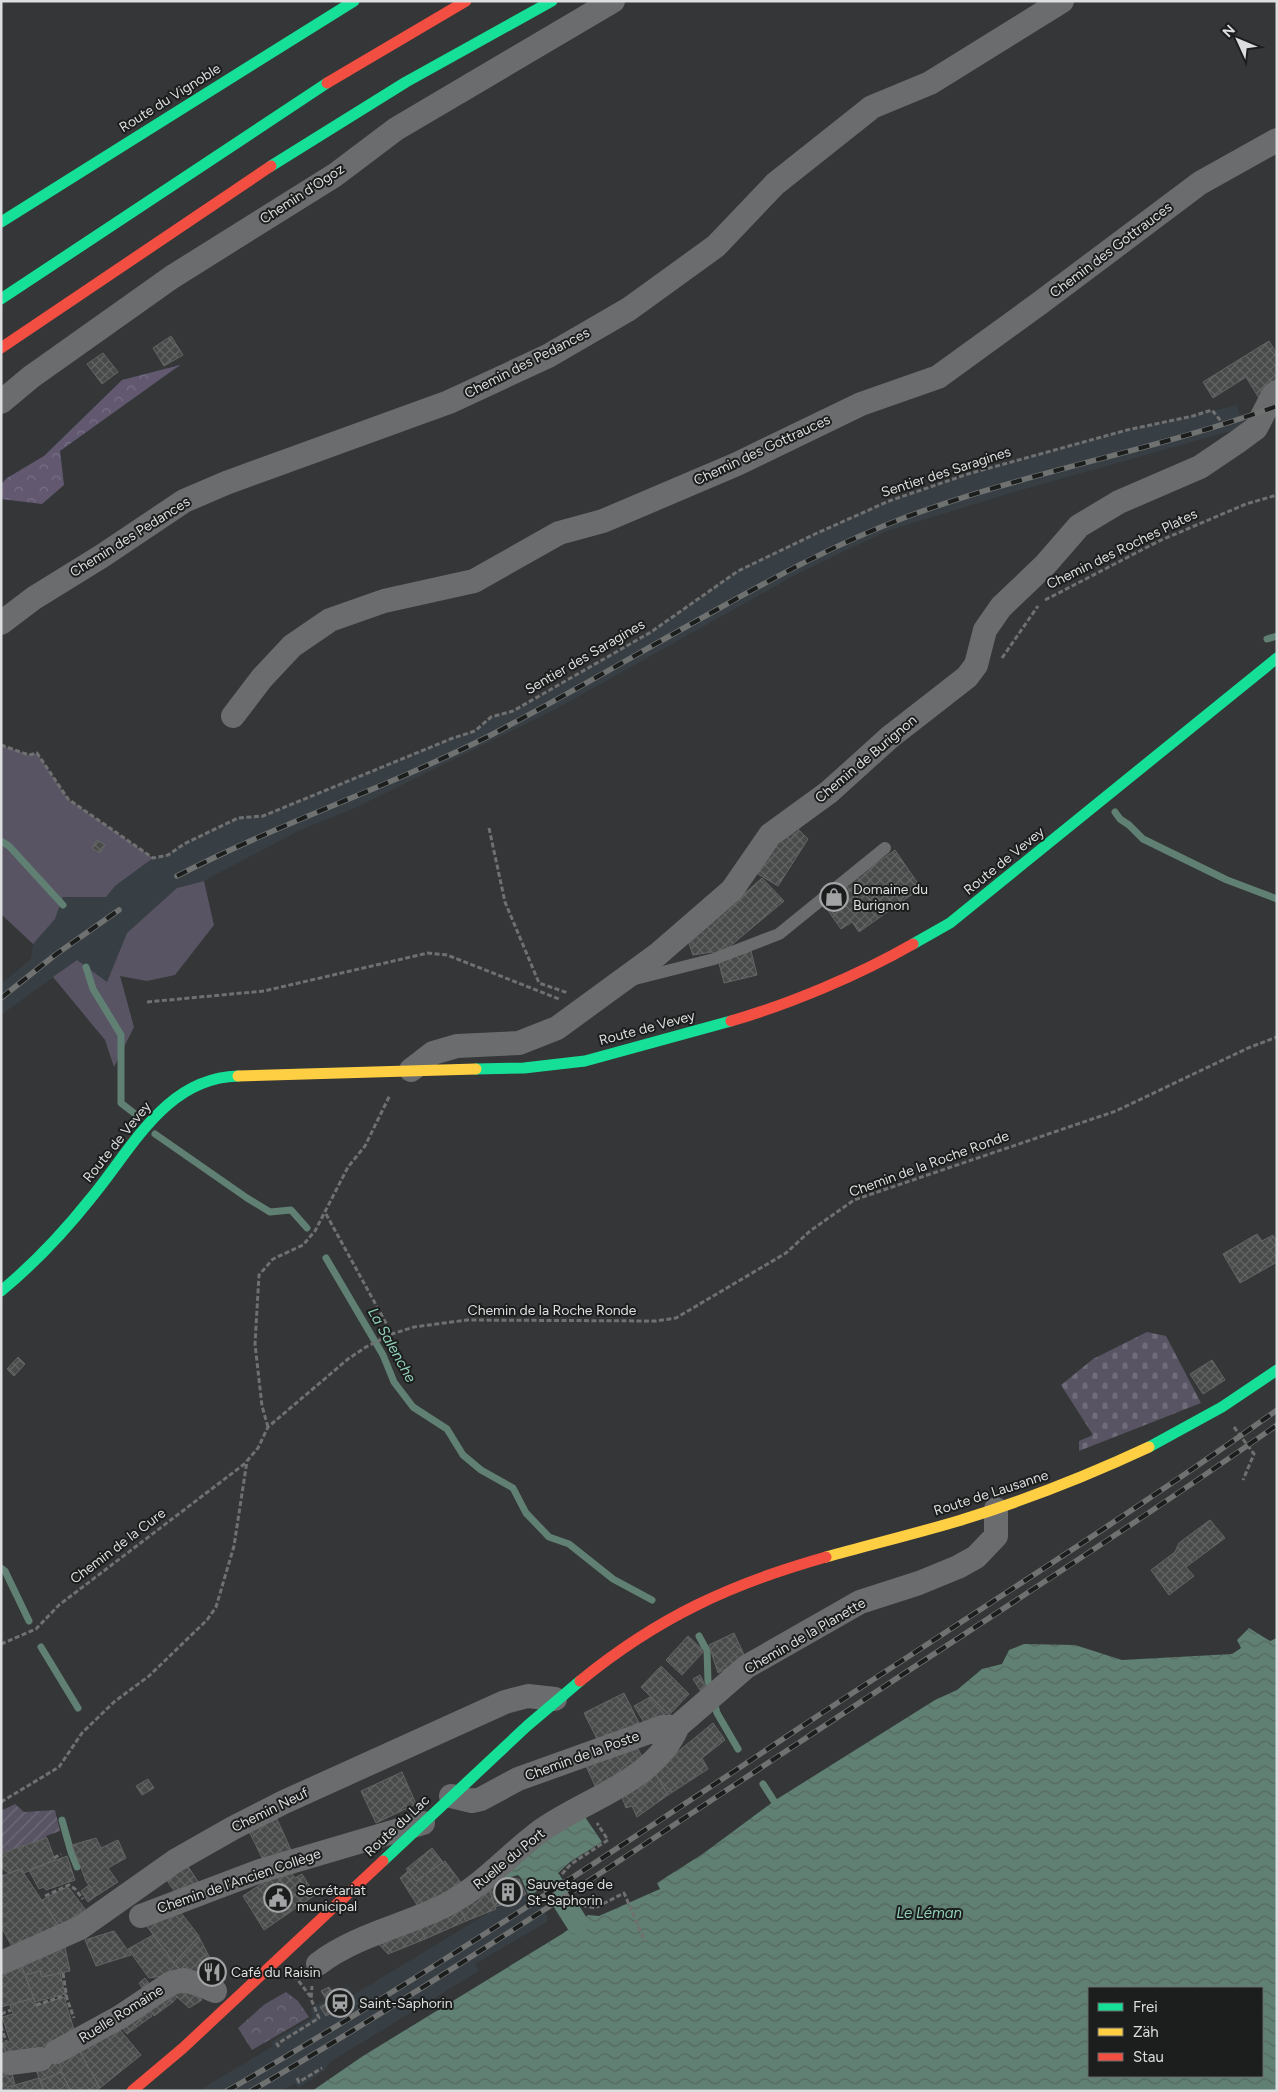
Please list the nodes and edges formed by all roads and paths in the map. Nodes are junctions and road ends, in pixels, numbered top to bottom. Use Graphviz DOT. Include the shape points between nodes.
graph roads {
  1 [pos="354,1"];
  2 [pos="466,1"];
  3 [pos="552,1"];
  4 [pos="613,1"];
  5 [pos="1062,1"];
  6 [pos="1277,140"];
  7 [pos="1,222"];
  8 [pos="1,299"];
  9 [pos="1,348"];
  10 [pos="1277,392"];
  11 [pos="1,402"];
  12 [pos="1212,410"];
  13 [pos="1277,496"];
  14 [pos="1,623"];
  15 [pos="1277,658"];
  16 [pos="976,665"];
  17 [pos="233,716"];
  18 [pos="1,745"];
  19 [pos="489,828"];
  20 [pos="885,848"];
  21 [pos="618,983"];
  22 [pos="568,996"];
  23 [pos="584,997"];
  24 [pos="561,1000"];
  25 [pos="147,1002"];
  26 [pos="1277,1037"];
  27 [pos="412,1070"];
  28 [pos="326,1214"];
  29 [pos="1,1291"];
  30 [pos="392,1334"];
  31 [pos="1277,1370"];
  32 [pos="1233,1426"];
  33 [pos="268,1427"];
  34 [pos="247,1461"];
  35 [pos="1243,1480"];
  36 [pos="996,1509"];
  37 [pos="698,1603"];
  38 [pos="1,1644"];
  39 [pos="555,1699"];
  40 [pos="678,1726"];
  41 [pos="451,1796"];
  42 [pos="1,1802"];
  43 [pos="593,1817"];
  44 [pos="423,1823"];
  45 [pos="61,1854"];
  46 [pos="54,1858"];
  47 [pos="562,1874"];
  48 [pos="79,1893"];
  49 [pos="45,1896"];
  50 [pos="577,1899"];
  51 [pos="141,1916"];
  52 [pos="645,1941"];
  53 [pos="1,1963"];
  54 [pos="318,1964"];
  55 [pos="63,1973"];
  56 [pos="296,1978"];
  57 [pos="215,1992"];
  58 [pos="67,1996"];
  59 [pos="311,1997"];
  60 [pos="36,2005"];
  61 [pos="314,2008"];
  62 [pos="12,2010"];
  63 [pos="1,2014"];
  64 [pos="1,2026"];
  65 [pos="82,2040"];
  66 [pos="279,2047"];
  67 [pos="11,2057"];
  68 [pos="322,2068"];
  69 [pos="297,2078"];
  70 [pos="132,2091"];
  1 -- 7 [label="main road, Route du Vignoble"];
  2 -- 8 [label="main road" via="301,99"];
  3 -- 9 [label="main road" via="387,93 265,170"];
  4 -- 11 [label="street, Chemin d'Ogoz" via="396,129 334,175 172,277"];
  5 -- 14 [label="street, Chemin des Pedances" via="930,83 872,107 775,184 716,246 629,309 548,356 449,402 184,500"];
  6 -- 17 [label="street, Chemin des Gottrauces" via="1200,183 938,377 861,404 737,464 603,521 559,533 474,581 384,601 330,620 292,646"];
  10 -- 16 [label="street, Chemin de Burignon" via="1256,428 1238,442 1200,467 1119,502 1079,526 1001,607 985,630"];
  12 -- 18 [label="path, Sentier des Saragines" via="968,474 889,501 738,571 651,632 513,711 491,718 475,731 263,816 238,818 168,855 153,858 68,799 37,752 29,755"];
  13 -- 16 [label="path, Chemin des Roches Plates" via="1246,504 1159,541 1054,593 1038,606 1000,660 989,666"];
  15 -- 27 [label="main road, Route de Vevey" via="983,898 950,923 887,959 775,1007 585,1061 524,1068"];
  16 -- 21 [label="street, Chemin de Burignon" via="951,691 890,737 830,792 770,835 732,890 657,955"];
  19 -- 23 [label="path" via="505,902 539,983"];
  20 -- 21 [label="lane" via="779,934 714,959"];
  21 -- 23 [label="street, Chemin de Burignon"];
  22 -- 23 [label="path"];
  23 -- 27 [label="street, Chemin de Burignon" via="557,1028 519,1043 458,1046 433,1054"];
  24 -- 25 [label="path" via="447,955 428,953 264,991"];
  26 -- 30 [label="path, Chemin de la Roche Ronde" via="1116,1111 854,1200 810,1231 786,1253 676,1318 656,1321 467,1320 414,1327"];
  27 -- 28 [label="path" via="390,1096 366,1146 348,1166"];
  27 -- 29 [label="main road, Route de Vevey" via="232,1076 206,1082 182,1093 150,1121 109,1176 43,1254"];
  28 -- 30 [label="path"];
  28 -- 33 [label="path" via="303,1246 273,1259 259,1274 254,1344"];
  30 -- 33 [label="path, Chemin de la Roche Ronde" via="348,1359"];
  31 -- 36 [label="main road, Route de Lausanne" via="1221,1408 1142,1449 1060,1486"];
  32 -- 35 [label="path" via="1254,1454"];
  33 -- 34 [label="path" via="258,1448"];
  34 -- 38 [label="path, Chemin de la Cure" via="60,1605 36,1629"];
  34 -- 42 [label="path" via="234,1546 216,1607 207,1620 149,1676 114,1702 82,1733 59,1767"];
  36 -- 37 [label="main road, Route de Lausanne" via="777,1572"];
  36 -- 40 [label="street, Chemin de la Planette" via="996,1536 976,1557 919,1583 860,1602 746,1667"];
  37 -- 39 [label="main road, Route du Lac" via="625,1645"];
  39 -- 41 [label="main road, Route du Lac"];
  39 -- 53 [label="street, Chemin Neuf" via="528,1696 505,1702 284,1802 193,1850 80,1928"];
  40 -- 41 [label="street, Chemin de la Poste" via="663,1727 534,1774 481,1799 472,1801"];
  40 -- 54 [label="street, Ruelle du Port" via="668,1746 643,1771 543,1830 466,1893 330,1954"];
  41 -- 44 [label="main road, Route du Lac"];
  43 -- 47 [label="path" via="608,1840 571,1864"];
  44 -- 51 [label="street, Chemin de l'Ancien Collège" via="260,1870"];
  44 -- 70 [label="main road, Route du Lac" via="183,2048"];
  45 -- 46 [label="path"];
  48 -- 49 [label="path" via="69,1885"];
  50 -- 52 [label="path" via="585,1906 595,1908 624,1893"];
  55 -- 58 [label="path"];
  56 -- 59 [label="path"];
  57 -- 65 [label="street, Ruelle Romaine" via="184,1980 171,1983"];
  58 -- 60 [label="path"];
  58 -- 65 [label="path"];
  61 -- 66 [label="path" via="319,2018 277,2044"];
  62 -- 63 [label="path"];
  64 -- 67 [label="path"];
  65 -- 67 [label="street, Ruelle Romaine" via="49,2056"];
  68 -- 69 [label="path" via="299,2082"];
}
